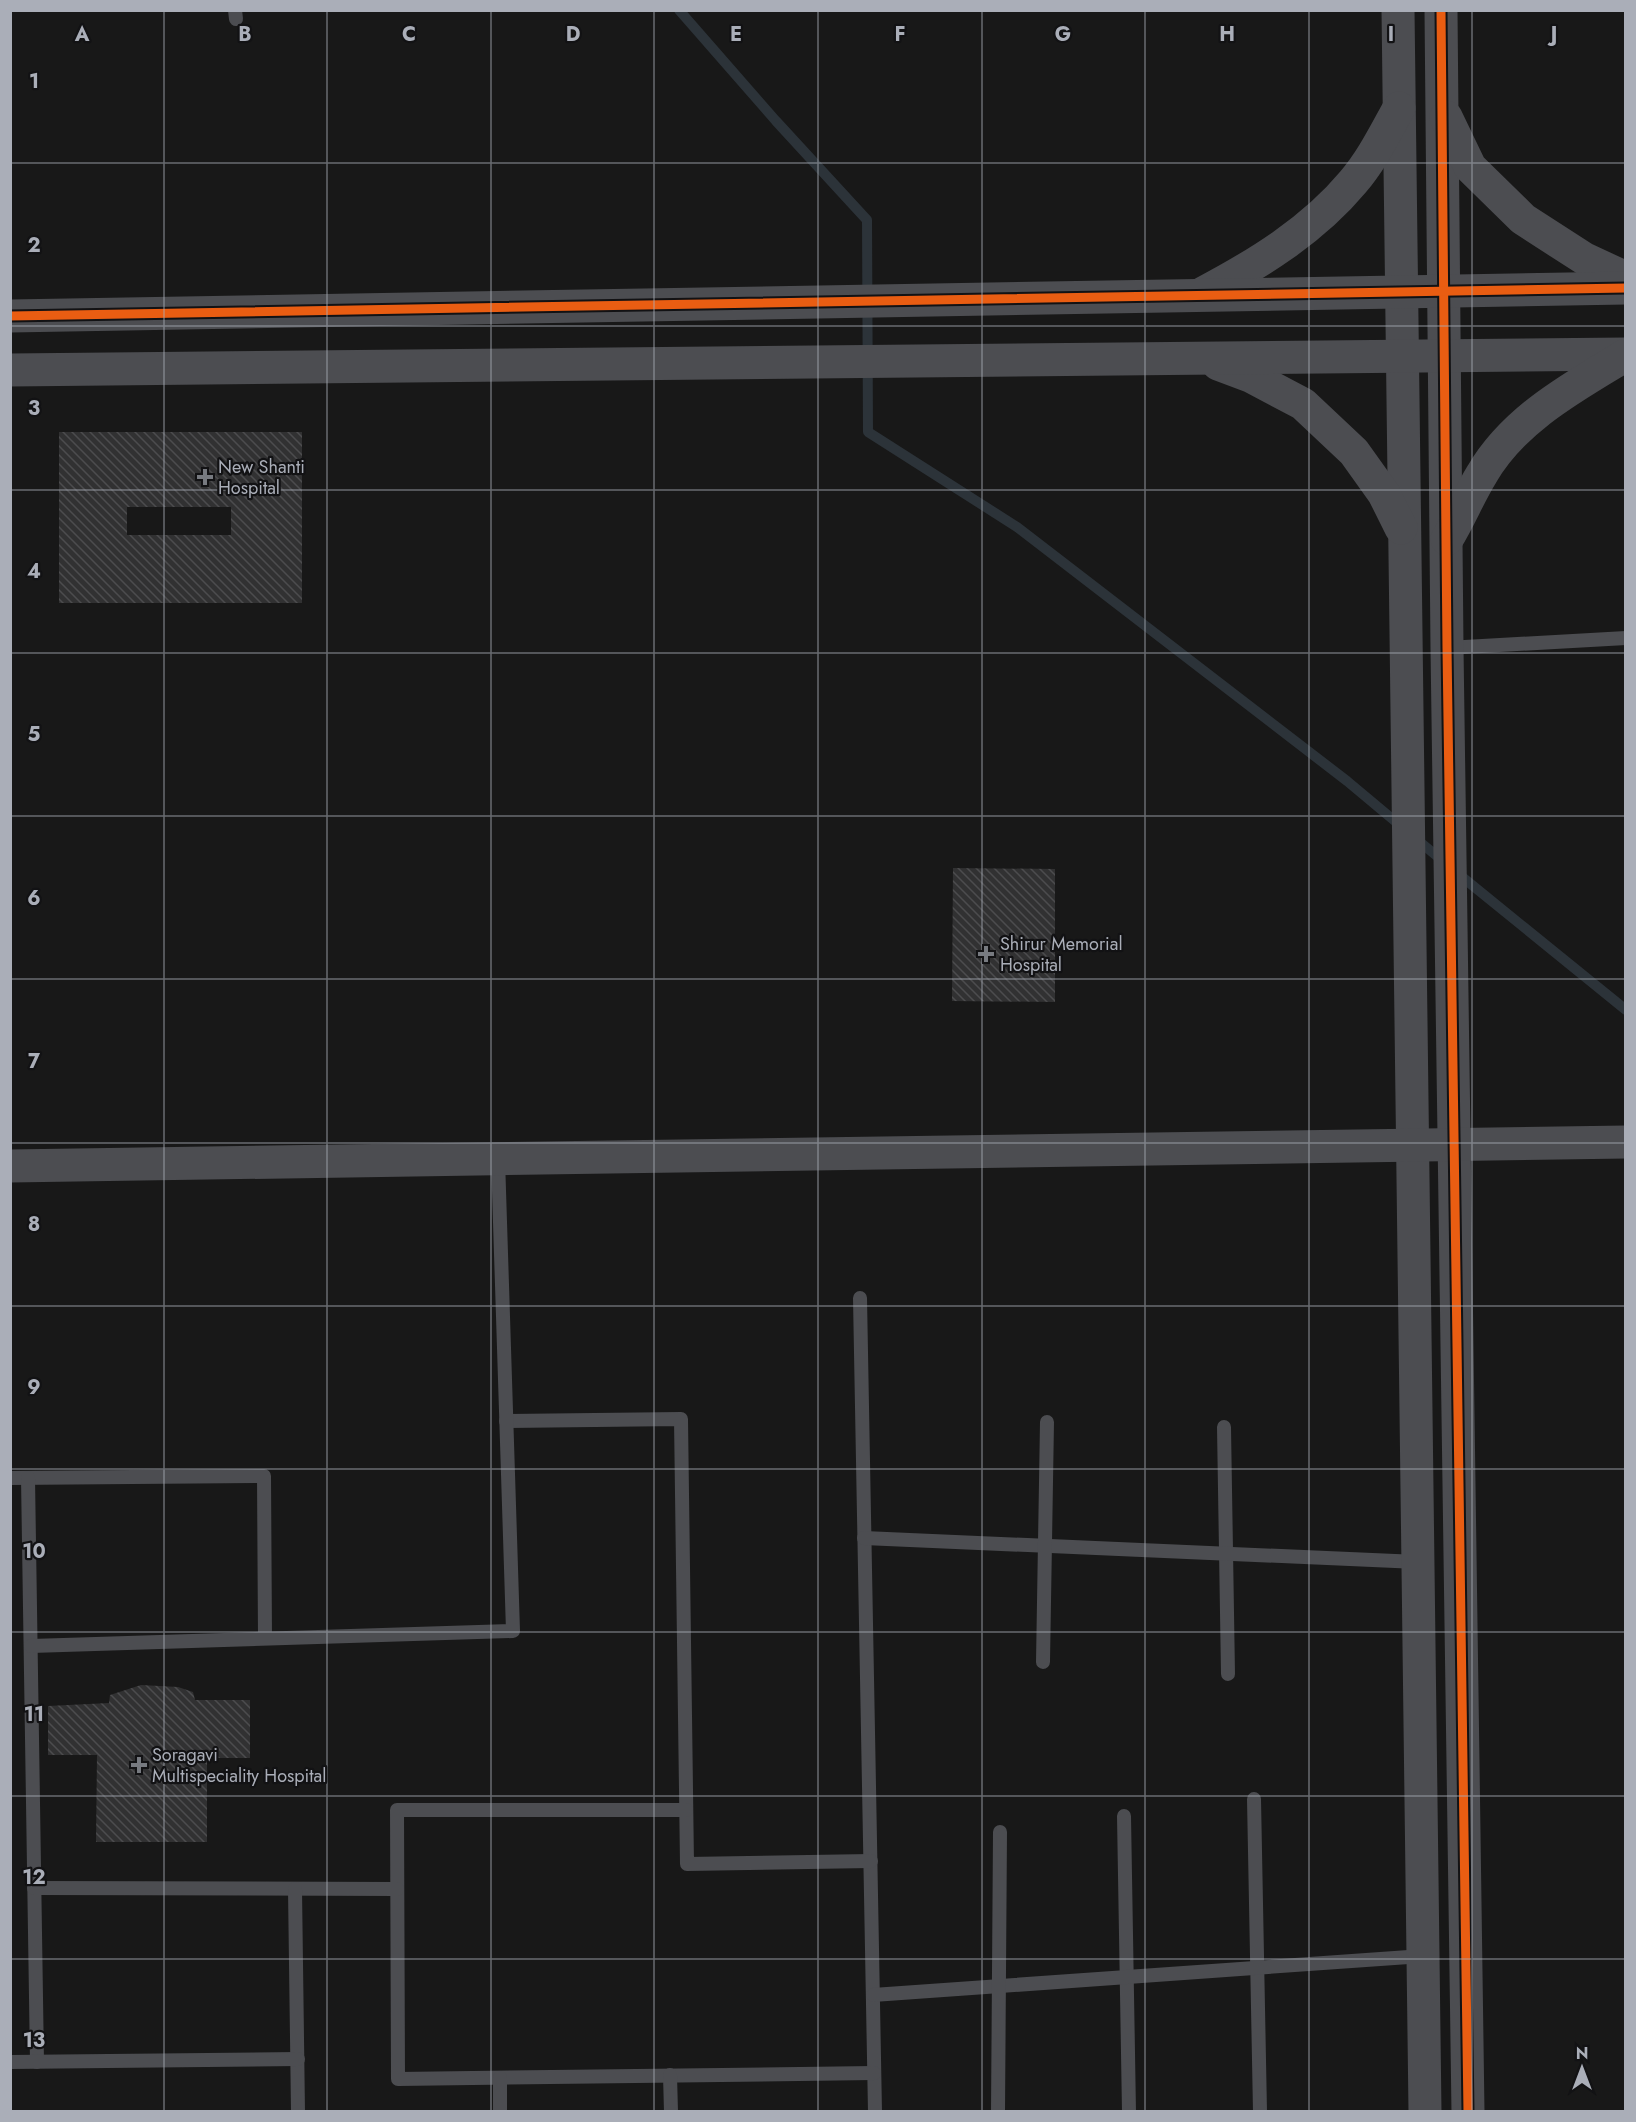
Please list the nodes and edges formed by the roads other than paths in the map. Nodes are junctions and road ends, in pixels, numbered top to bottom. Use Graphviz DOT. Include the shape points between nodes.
graph roads {
  1 [pos="1398,10"];
  2 [pos="1441,10"];
  3 [pos="1399,107"];
  4 [pos="1442,108"];
  5 [pos="1626,278"];
  6 [pos="1626,288"];
  7 [pos="1443,291"];
  8 [pos="1402,293"];
  9 [pos="1196,296"];
  10 [pos="10,316"];
  11 [pos="1626,355"];
  12 [pos="1402,356"];
  13 [pos="1444,356"];
  14 [pos="1200,358"];
  15 [pos="10,370"];
  16 [pos="1405,535"];
  17 [pos="1446,541"];
  18 [pos="1626,638"];
  19 [pos="1447,648"];
  20 [pos="1626,1142"];
  21 [pos="1454,1144"];
  22 [pos="1413,1145"];
  23 [pos="498,1159"];
  24 [pos="10,1166"];
  25 [pos="860,1298"];
  26 [pos="506,1421"];
  27 [pos="1047,1422"];
  28 [pos="1224,1427"];
  29 [pos="10,1478"];
  30 [pos="28,1478"];
  31 [pos="864,1538"];
  32 [pos="1045,1546"];
  33 [pos="1226,1553"];
  34 [pos="1418,1562"];
  35 [pos="265,1638"];
  36 [pos="31,1646"];
  37 [pos="1043,1662"];
  38 [pos="1228,1674"];
  39 [pos="1254,1799"];
  40 [pos="686,1810"];
  41 [pos="1124,1816"];
  42 [pos="1000,1832"];
  43 [pos="871,1861"];
  44 [pos="34,1888"];
  45 [pos="295,1889"];
  46 [pos="397,1889"];
  47 [pos="1423,1956"];
  48 [pos="1257,1968"];
  49 [pos="1127,1977"];
  50 [pos="999,1986"];
  51 [pos="873,1995"];
  52 [pos="297,2059"];
  53 [pos="10,2062"];
  54 [pos="37,2062"];
  55 [pos="874,2073"];
  56 [pos="670,2075"];
  57 [pos="500,2078"];
  58 [pos="298,2112"];
  59 [pos="500,2112"];
  60 [pos="671,2112"];
  61 [pos="875,2112"];
  62 [pos="998,2112"];
  63 [pos="1129,2112"];
  64 [pos="1260,2112"];
  65 [pos="1425,2112"];
  66 [pos="1468,2112"];
  1 -- 3 [label="street"];
  2 -- 4 [label="street"];
  3 -- 8 [label="street"];
  3 -- 9 [label="street" via="1354,181 1314,222 1246,270"];
  4 -- 5 [label="street" via="1470,167 1523,219 1585,259"];
  4 -- 7 [label="street"];
  6 -- 7 [label="street"];
  7 -- 8 [label="street"];
  7 -- 13 [label="street"];
  8 -- 9 [label="street"];
  8 -- 12 [label="street"];
  9 -- 10 [label="street"];
  11 -- 13 [label="street"];
  11 -- 17 [label="street" via="1566,391 1514,432 1482,473"];
  12 -- 13 [label="street"];
  12 -- 14 [label="street"];
  12 -- 16 [label="street"];
  13 -- 17 [label="street"];
  14 -- 15 [label="street"];
  14 -- 16 [label="street" via="1250,376 1303,404 1354,452 1384,494"];
  16 -- 22 [label="street"];
  17 -- 19 [label="street"];
  18 -- 19 [label="lane"];
  19 -- 21 [label="street"];
  20 -- 21 [label="street"];
  21 -- 22 [label="street"];
  21 -- 66 [label="street"];
  22 -- 23 [label="street"];
  22 -- 34 [label="street"];
  23 -- 24 [label="street"];
  23 -- 26 [label="lane"];
  25 -- 31 [label="lane"];
  26 -- 35 [label="lane" via="513,1631"];
  26 -- 40 [label="lane" via="681,1419"];
  27 -- 32 [label="lane"];
  28 -- 33 [label="lane"];
  29 -- 30 [label="lane"];
  30 -- 35 [label="lane" via="264,1476"];
  30 -- 36 [label="lane"];
  31 -- 32 [label="lane"];
  31 -- 43 [label="lane"];
  32 -- 33 [label="lane"];
  32 -- 37 [label="lane"];
  33 -- 34 [label="lane"];
  33 -- 38 [label="lane"];
  34 -- 47 [label="street"];
  35 -- 36 [label="lane"];
  36 -- 44 [label="lane"];
  39 -- 48 [label="lane"];
  40 -- 43 [label="lane" via="687,1864"];
  40 -- 46 [label="lane" via="397,1810"];
  41 -- 49 [label="lane"];
  42 -- 50 [label="lane"];
  43 -- 51 [label="lane"];
  44 -- 45 [label="lane"];
  44 -- 54 [label="lane"];
  45 -- 46 [label="lane"];
  45 -- 52 [label="lane"];
  46 -- 57 [label="lane" via="398,2079"];
  47 -- 48 [label="lane"];
  47 -- 65 [label="street"];
  48 -- 49 [label="lane"];
  48 -- 64 [label="lane"];
  49 -- 50 [label="lane"];
  49 -- 63 [label="lane"];
  50 -- 51 [label="lane"];
  50 -- 62 [label="lane"];
  51 -- 55 [label="lane"];
  52 -- 54 [label="lane"];
  52 -- 58 [label="lane"];
  53 -- 54 [label="lane"];
  55 -- 56 [label="lane"];
  55 -- 61 [label="lane"];
  56 -- 57 [label="lane"];
  56 -- 60 [label="lane"];
  57 -- 59 [label="lane"];
}
